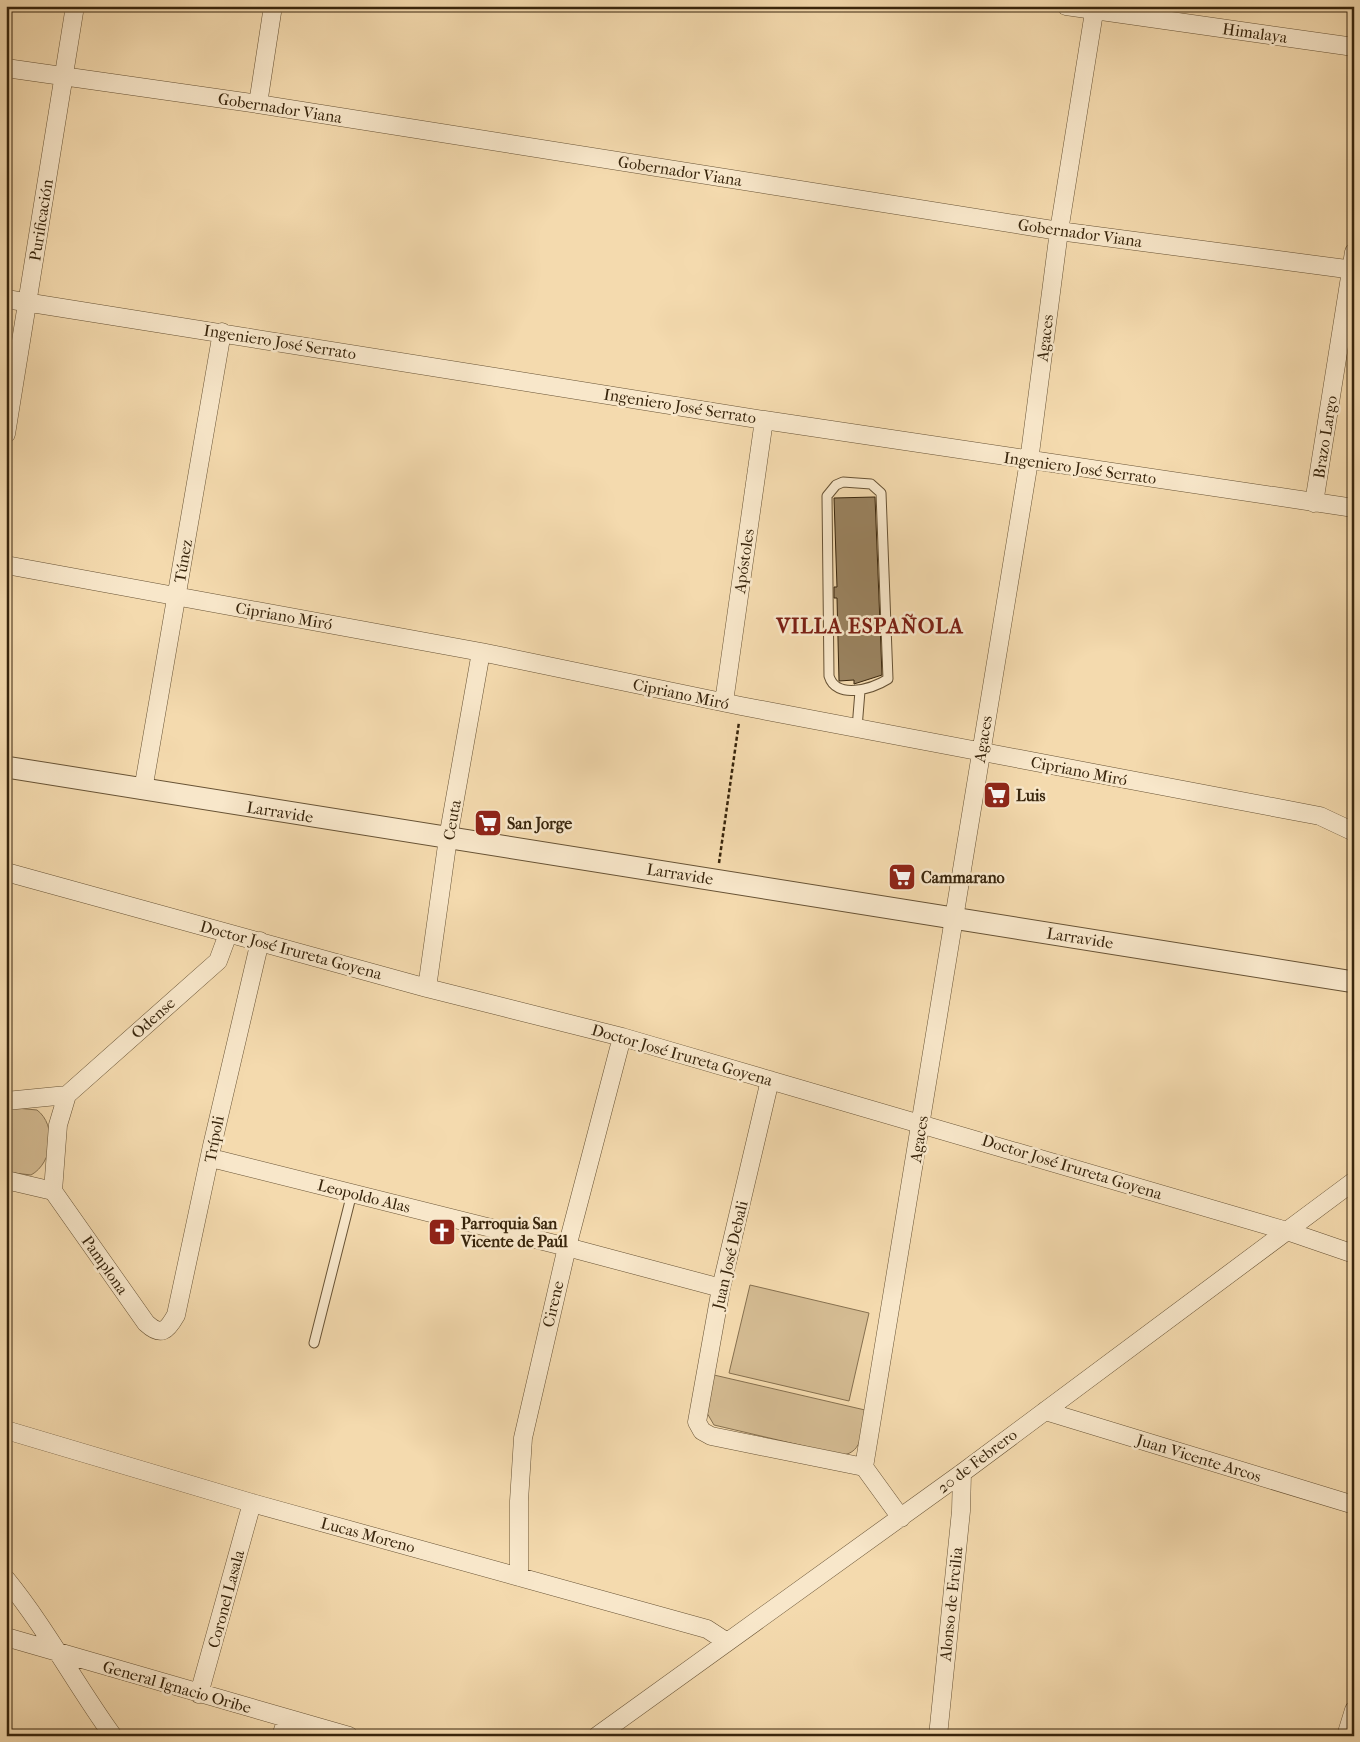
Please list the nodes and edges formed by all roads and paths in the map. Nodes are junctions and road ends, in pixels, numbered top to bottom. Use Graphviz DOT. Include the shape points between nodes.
graph roads {
  1 [pos="75,6"];
  2 [pos="273,6"];
  3 [pos="1066,6"];
  4 [pos="1095,8"];
  5 [pos="1354,46"];
  6 [pos="6,68"];
  7 [pos="64,76"];
  8 [pos="258,104"];
  9 [pos="1059,231"];
  10 [pos="1354,252"];
  11 [pos="1352,270"];
  12 [pos="6,299"];
  13 [pos="27,302"];
  14 [pos="222,332"];
  15 [pos="764,420"];
  16 [pos="6,434"];
  17 [pos="1029,461"];
  18 [pos="1314,503"];
  19 [pos="1354,508"];
  20 [pos="6,565"];
  21 [pos="177,597"];
  22 [pos="481,652"];
  23 [pos="860,690"];
  24 [pos="724,702"];
  25 [pos="741,706"];
  26 [pos="857,728"];
  27 [pos="980,753"];
  28 [pos="6,767"];
  29 [pos="142,790"];
  30 [pos="1354,832"];
  31 [pos="448,838"];
  32 [pos="6,872"];
  33 [pos="716,880"];
  34 [pos="954,917"];
  35 [pos="228,934"];
  36 [pos="260,941"];
  37 [pos="1354,982"];
  38 [pos="427,988"];
  39 [pos="622,1037"];
  40 [pos="770,1080"];
  41 [pos="67,1095"];
  42 [pos="6,1101"];
  43 [pos="922,1123"];
  44 [pos="211,1158"];
  45 [pos="6,1180"];
  46 [pos="1354,1181"];
  47 [pos="53,1191"];
  48 [pos="352,1193"];
  49 [pos="1287,1231"];
  50 [pos="566,1247"];
  51 [pos="1354,1254"];
  52 [pos="721,1288"];
  53 [pos="161,1332"];
  54 [pos="314,1343"];
  55 [pos="1045,1411"];
  56 [pos="6,1430"];
  57 [pos="864,1467"];
  58 [pos="962,1473"];
  59 [pos="252,1503"];
  60 [pos="1354,1506"];
  61 [pos="901,1518"];
  62 [pos="519,1576"];
  63 [pos="6,1579"];
  64 [pos="6,1637"];
  65 [pos="727,1642"];
  66 [pos="56,1651"];
  67 [pos="199,1694"];
  68 [pos="1354,1710"];
  69 [pos="287,1719"];
  70 [pos="113,1736"];
  71 [pos="281,1736"];
  72 [pos="349,1736"];
  73 [pos="597,1736"];
  74 [pos="938,1736"];
  75 [pos="1346,1736"];
  1 -- 7 [label="street, Purificación"];
  2 -- 8 [label="street"];
  3 -- 4 [label="street, Himalaya"];
  4 -- 5 [label="street, Himalaya"];
  4 -- 9 [label="street, Agaces"];
  6 -- 7 [label="street, Gobernador Viana"];
  7 -- 8 [label="street, Gobernador Viana"];
  7 -- 13 [label="street, Purificación"];
  8 -- 9 [label="street, Gobernador Viana"];
  9 -- 11 [label="street, Gobernador Viana"];
  9 -- 17 [label="street, Agaces"];
  10 -- 11 [label="street, Brazo Largo"];
  11 -- 18 [label="street, Brazo Largo"];
  12 -- 13 [label="street, Ingeniero José Serrato"];
  13 -- 14 [label="street, Ingeniero José Serrato"];
  13 -- 16 [label="street, Purificación"];
  14 -- 15 [label="street, Ingeniero José Serrato"];
  14 -- 21 [label="street, Túnez"];
  15 -- 17 [label="street, Ingeniero José Serrato"];
  15 -- 24 [label="street, Apóstoles"];
  17 -- 18 [label="street, Ingeniero José Serrato"];
  17 -- 27 [label="street, Agaces"];
  18 -- 19 [label="street, Ingeniero José Serrato"];
  20 -- 21 [label="street, Cipriano Miró"];
  21 -- 22 [label="street, Cipriano Miró"];
  21 -- 29 [label="street, Túnez"];
  22 -- 24 [label="street, Cipriano Miró"];
  22 -- 31 [label="street, Ceuta"];
  23 -- 23 [label="lane" via="837,688 831,684 829,676 827,496 843,482 871,484 881,493 888,679"];
  23 -- 26 [label="lane"];
  24 -- 25 [label="street, Cipriano Miró"];
  25 -- 26 [label="street, Cipriano Miró"];
  25 -- 33 [label="path"];
  26 -- 27 [label="street, Cipriano Miró"];
  27 -- 30 [label="street, Cipriano Miró" via="1320,816"];
  27 -- 34 [label="street, Agaces"];
  28 -- 29 [label="street, Larravide"];
  29 -- 31 [label="street, Larravide"];
  31 -- 33 [label="street, Larravide"];
  31 -- 38 [label="street, Ceuta"];
  32 -- 35 [label="street, Doctor José Irureta Goyena"];
  33 -- 34 [label="street, Larravide"];
  34 -- 37 [label="street, Larravide"];
  34 -- 43 [label="street, Agaces"];
  35 -- 36 [label="street, Doctor José Irureta Goyena"];
  35 -- 41 [label="street, Odense" via="218,961"];
  36 -- 38 [label="street, Doctor José Irureta Goyena"];
  36 -- 44 [label="street, Trípoli"];
  38 -- 39 [label="street, Doctor José Irureta Goyena"];
  39 -- 40 [label="street, Doctor José Irureta Goyena"];
  39 -- 50 [label="street, Cirene"];
  40 -- 43 [label="street, Doctor José Irureta Goyena"];
  40 -- 52 [label="street, Juan José Debali"];
  41 -- 42 [label="street"];
  41 -- 47 [label="street, Odense" via="59,1117"];
  43 -- 49 [label="street, Doctor José Irureta Goyena"];
  43 -- 57 [label="street, Agaces"];
  44 -- 48 [label="street, Leopoldo Alas"];
  44 -- 53 [label="street, Trípoli" via="176,1316"];
  45 -- 47 [label="street"];
  46 -- 49 [label="street, 20 de Febrero"];
  47 -- 53 [label="street, Pamplona" via="146,1323 154,1331"];
  48 -- 50 [label="street, Leopoldo Alas"];
  48 -- 54 [label="lane"];
  49 -- 51 [label="street, Doctor José Irureta Goyena"];
  49 -- 55 [label="street, 20 de Febrero"];
  50 -- 52 [label="street, Leopoldo Alas"];
  50 -- 62 [label="street, Cirene" via="523,1438"];
  52 -- 57 [label="street, Juan José Debali" via="697,1422 702,1431 711,1436"];
  55 -- 58 [label="street, 20 de Febrero"];
  55 -- 60 [label="street, Juan Vicente Arcos"];
  56 -- 59 [label="street, Lucas Moreno"];
  57 -- 61 [label="street"];
  58 -- 61 [label="street, 20 de Febrero"];
  58 -- 74 [label="street, Alonso de Ercilia"];
  59 -- 62 [label="street, Lucas Moreno"];
  59 -- 67 [label="street, Coronel Lasala"];
  61 -- 65 [label="street, 20 de Febrero"];
  62 -- 65 [label="street, Lucas Moreno" via="707,1629"];
  63 -- 66 [label="street"];
  64 -- 66 [label="street, General Ignacio Oribe"];
  65 -- 73 [label="street, 20 de Febrero"];
  66 -- 67 [label="street, General Ignacio Oribe"];
  66 -- 70 [label="street"];
  67 -- 69 [label="street, General Ignacio Oribe"];
  68 -- 75 [label="street"];
  69 -- 71 [label="street"];
  69 -- 72 [label="street, General Ignacio Oribe"];
}
